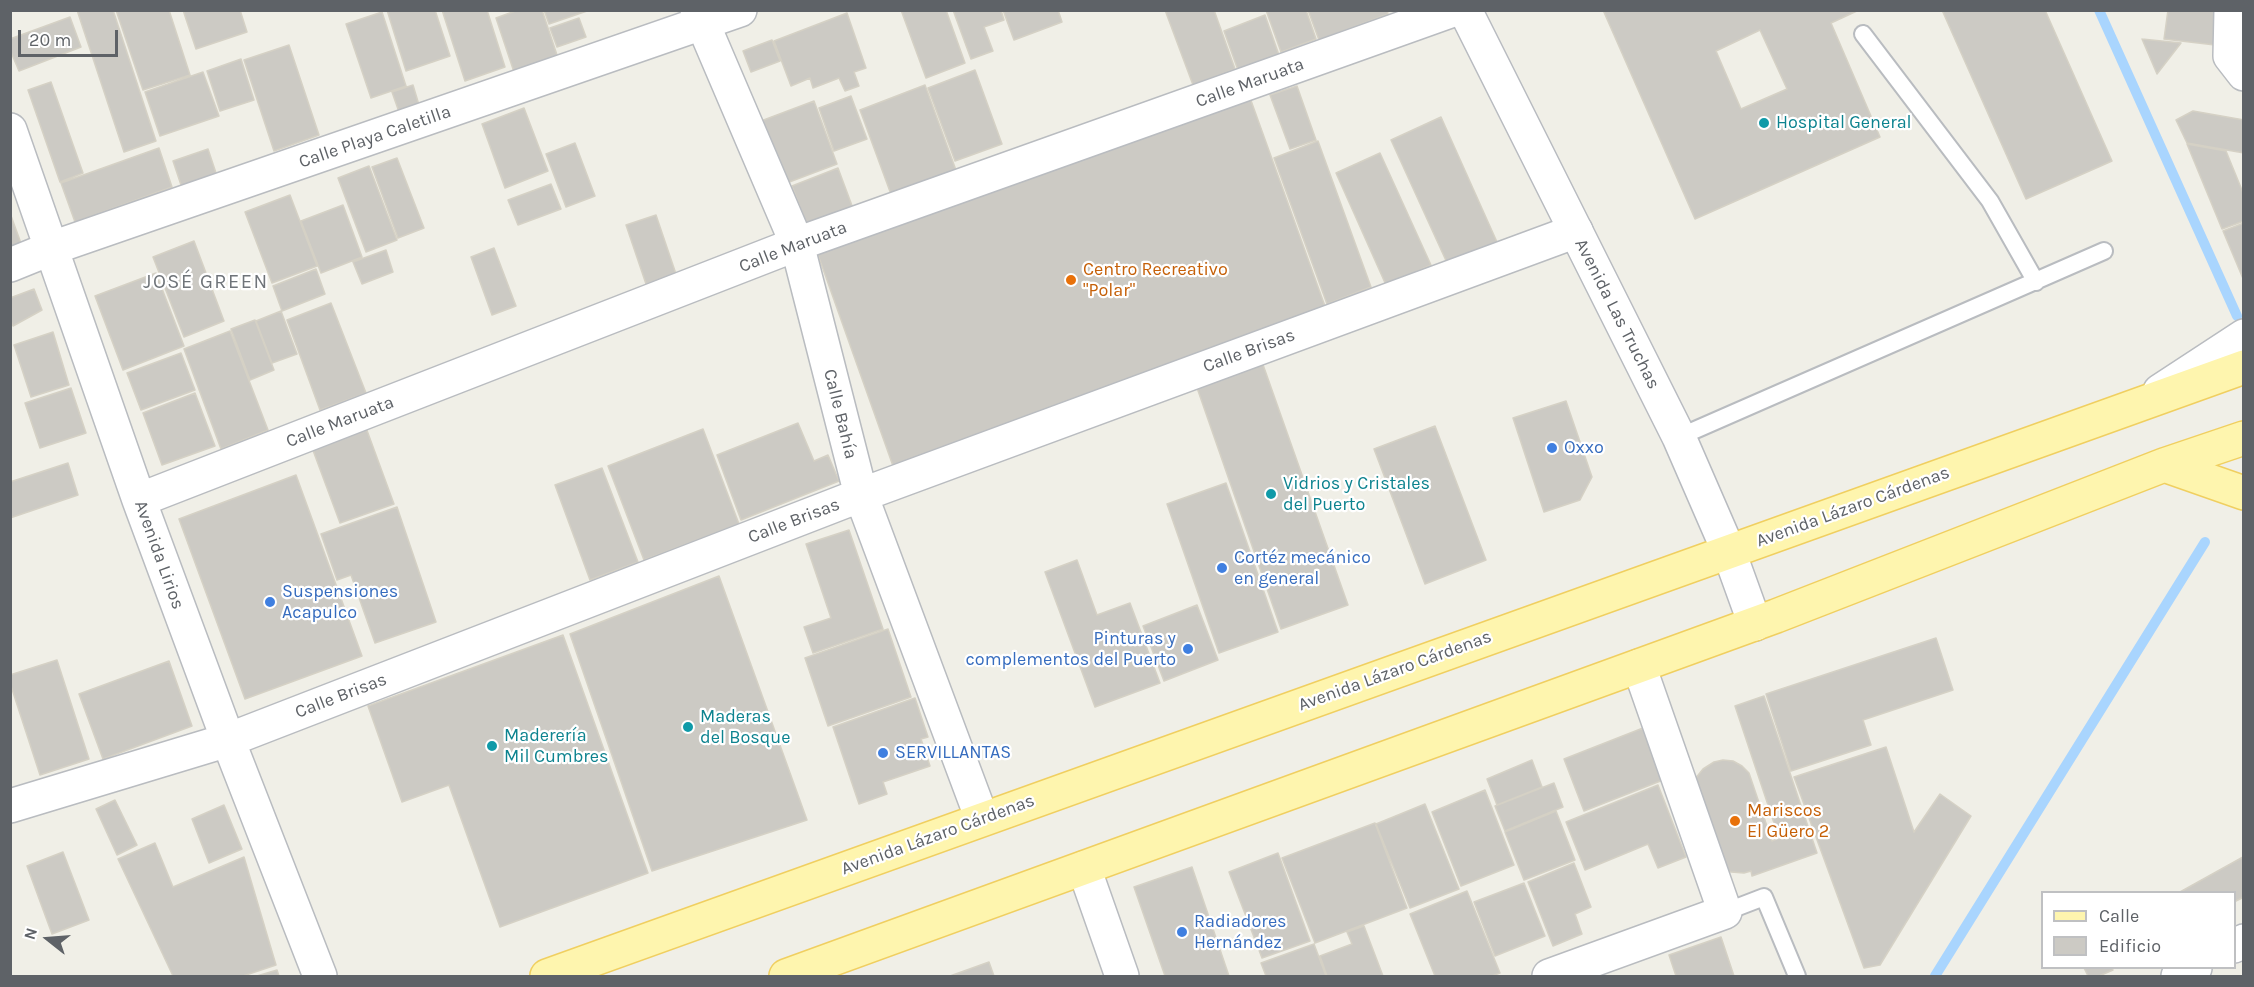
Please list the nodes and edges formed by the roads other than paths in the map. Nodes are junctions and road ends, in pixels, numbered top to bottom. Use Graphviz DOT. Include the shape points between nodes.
graph roads {
  1 [pos="740,10"];
  2 [pos="1453,10"];
  3 [pos="1465,10"];
  4 [pos="2231,10"];
  5 [pos="699,17"];
  6 [pos="1863,34"];
  7 [pos="2244,74"];
  8 [pos="10,130"];
  9 [pos="1575,231"];
  10 [pos="797,244"];
  11 [pos="52,248"];
  12 [pos="2104,251"];
  13 [pos="10,265"];
  14 [pos="2036,282"];
  15 [pos="2244,336"];
  16 [pos="2244,366"];
  17 [pos="2143,402"];
  18 [pos="1679,437"];
  19 [pos="2244,438"];
  20 [pos="2164,465"];
  21 [pos="2244,494"];
  22 [pos="861,495"];
  23 [pos="139,500"];
  24 [pos="1729,552"];
  25 [pos="1755,624"];
  26 [pos="1639,666"];
  27 [pos="228,740"];
  28 [pos="10,806"];
  29 [pos="982,819"];
  30 [pos="1084,868"];
  31 [pos="1725,912"];
  32 [pos="2193,969"];
  33 [pos="320,976"];
  34 [pos="548,976"];
  35 [pos="786,976"];
  36 [pos="1122,976"];
  37 [pos="1549,976"];
  38 [pos="1797,976"];
  39 [pos="2178,976"];
  1 -- 5 [label="street, Calle Playa Caletilla"];
  2 -- 10 [label="street, Calle Maruata"];
  3 -- 9 [label="street, Avenida Las Truchas"];
  4 -- 7 [label="street" via="2230,56"];
  5 -- 10 [label="street, Calle Bahía"];
  5 -- 11 [label="street, Calle Playa Caletilla"];
  6 -- 14 [label="lane" via="1989,201"];
  8 -- 11 [label="street, Avenida Lirios"];
  9 -- 18 [label="street, Avenida Las Truchas"];
  9 -- 22 [label="street, Calle Brisas"];
  10 -- 22 [label="street, Calle Bahía"];
  10 -- 23 [label="street, Calle Maruata"];
  11 -- 13 [label="street, Calle Playa Caletilla"];
  11 -- 23 [label="street, Avenida Lirios"];
  12 -- 14 [label="lane"];
  14 -- 18 [label="lane"];
  15 -- 17 [label="street"];
  16 -- 17 [label="main road, Avenida Lázaro Cárdenas"];
  17 -- 24 [label="main road, Avenida Lázaro Cárdenas"];
  18 -- 24 [label="street, Avenida Las Truchas"];
  19 -- 20 [label="main road"];
  20 -- 21 [label="main road"];
  20 -- 25 [label="main road"];
  22 -- 27 [label="street, Calle Brisas"];
  22 -- 29 [label="street, Calle Bahía"];
  23 -- 27 [label="street, Avenida Lirios"];
  24 -- 25 [label="street, Avenida Las Truchas"];
  24 -- 29 [label="main road, Avenida Lázaro Cárdenas"];
  25 -- 26 [label="main road"];
  26 -- 30 [label="main road"];
  26 -- 31 [label="street"];
  27 -- 28 [label="street, Calle Brisas"];
  27 -- 33 [label="street, Avenida Lirios"];
  29 -- 34 [label="main road, Avenida Lázaro Cárdenas"];
  30 -- 35 [label="main road"];
  30 -- 36 [label="street"];
  31 -- 37 [label="street"];
  31 -- 38 [label="lane" via="1764,897"];
  32 -- 39 [label="street"];
}
